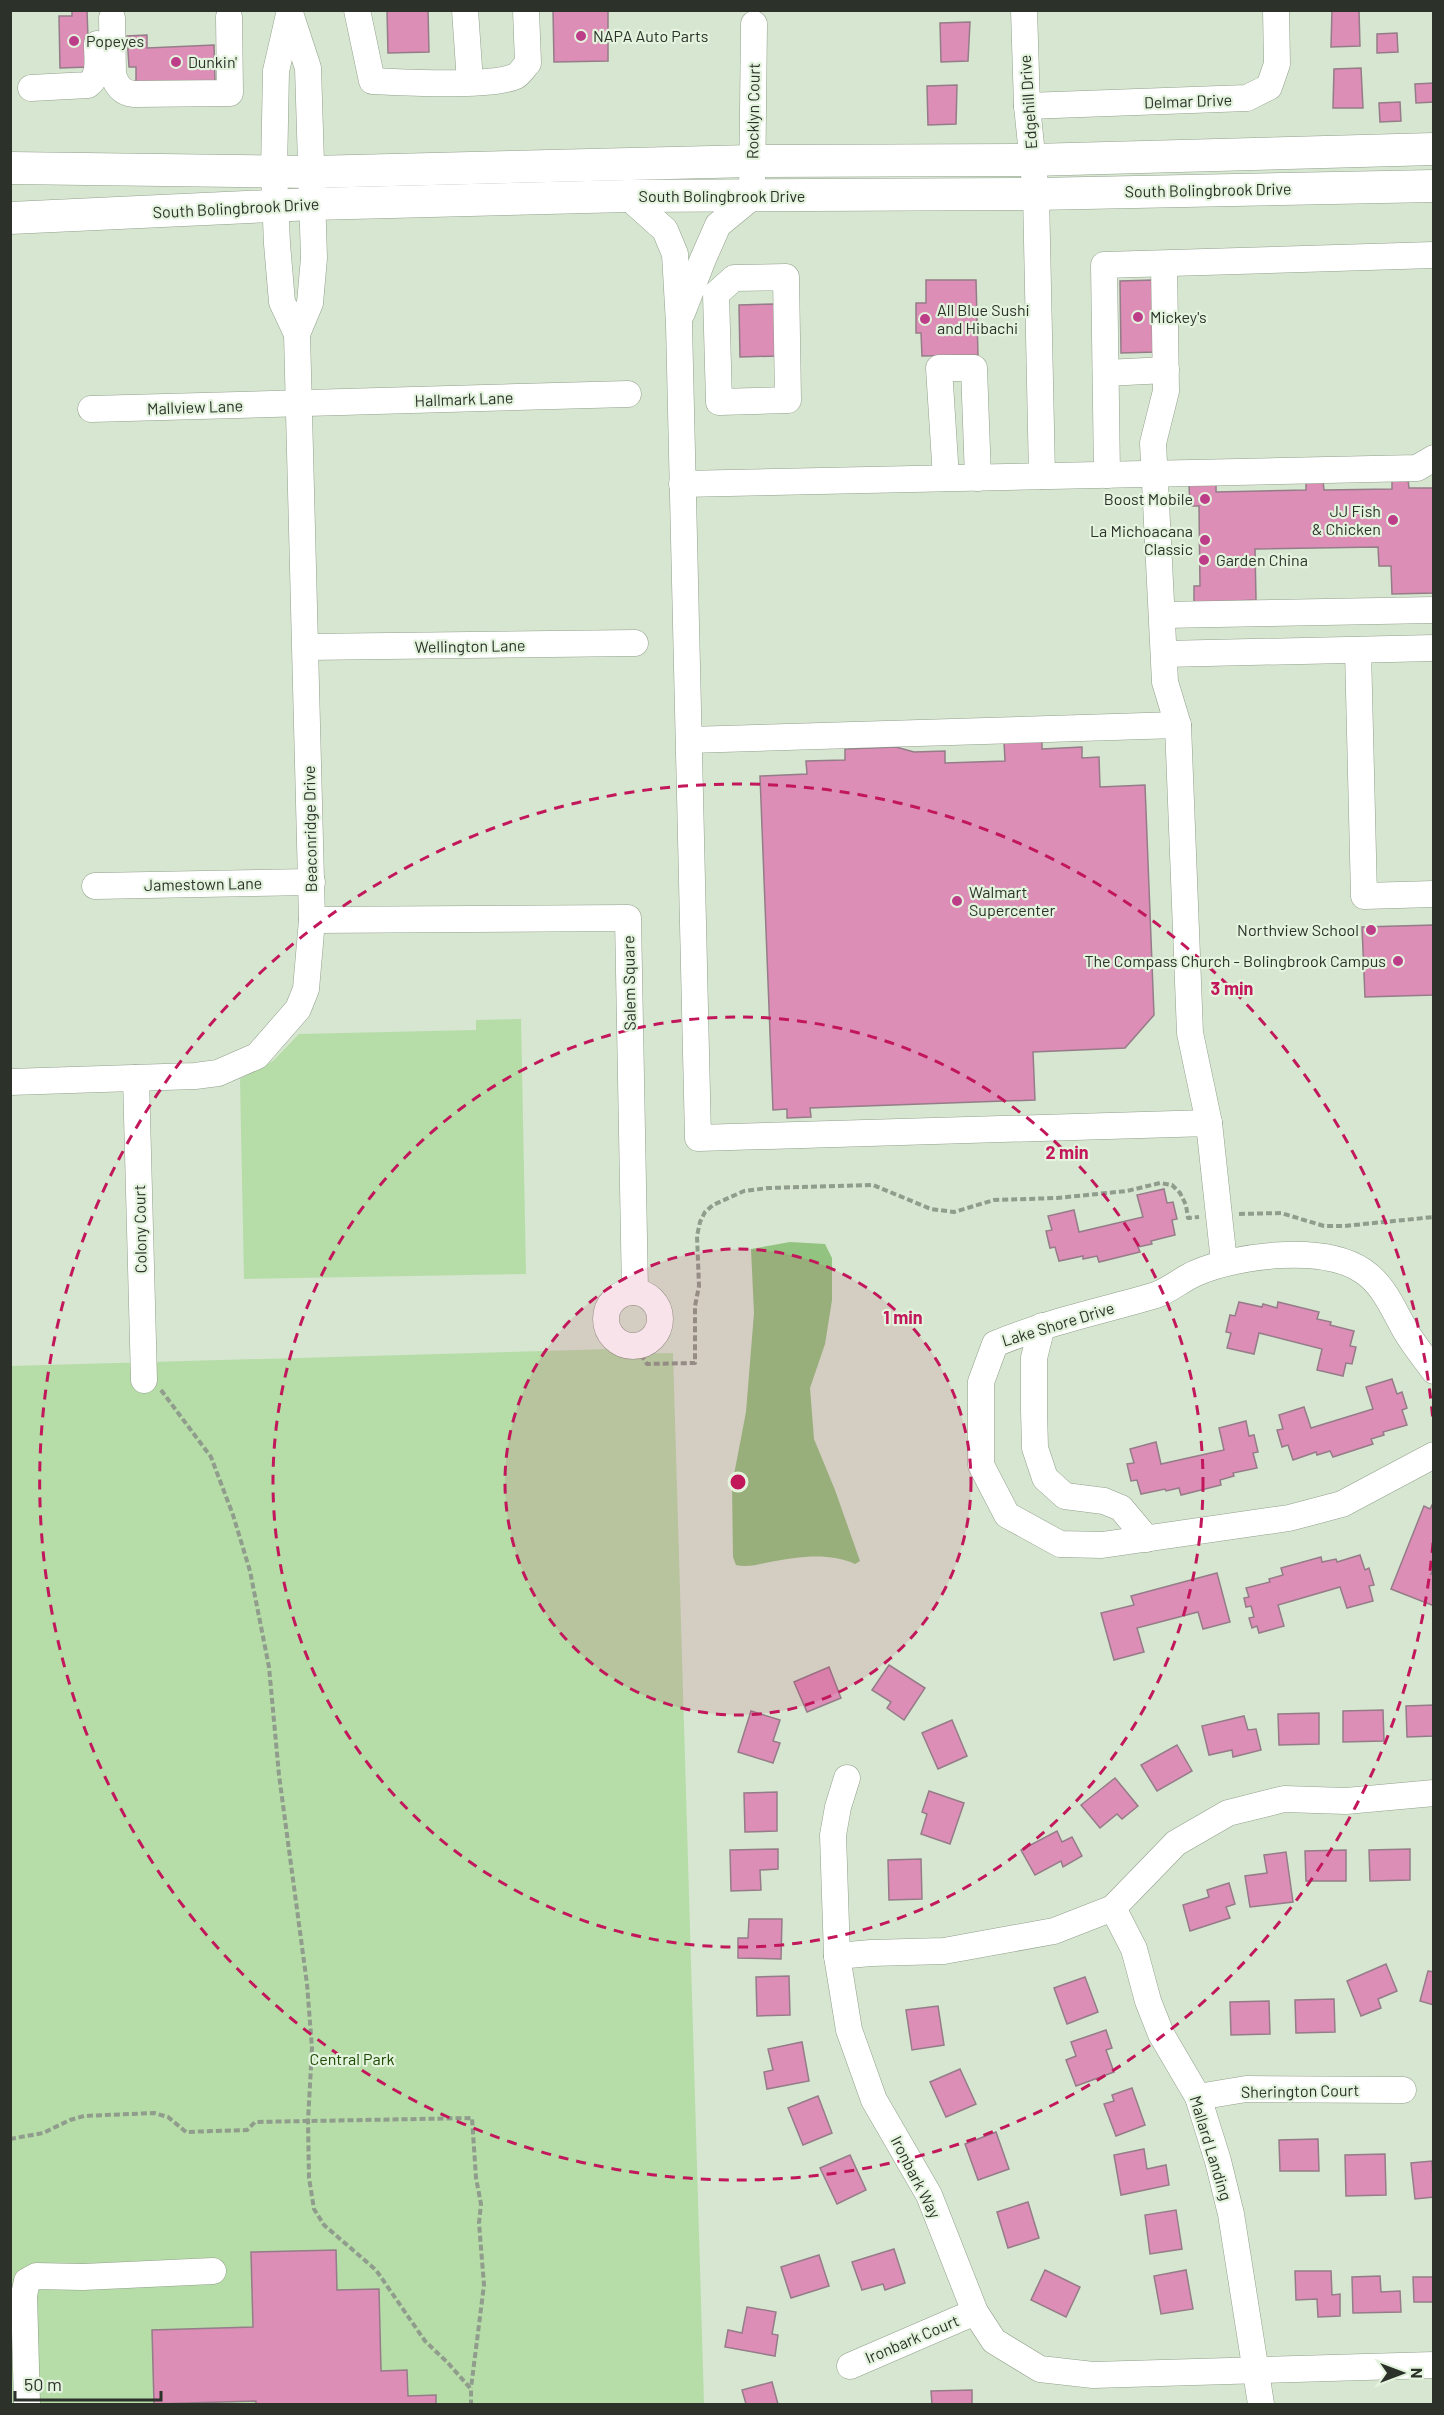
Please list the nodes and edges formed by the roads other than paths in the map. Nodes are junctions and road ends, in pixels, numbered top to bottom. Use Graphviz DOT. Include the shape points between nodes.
graph roads {
  1 [pos="357,10"];
  2 [pos="465,10"];
  3 [pos="526,10"];
  4 [pos="1024,10"];
  5 [pos="1276,10"];
  6 [pos="290,13"];
  7 [pos="104,14"];
  8 [pos="230,17"];
  9 [pos="754,24"];
  10 [pos="470,82"];
  11 [pos="31,88"];
  12 [pos="1027,106"];
  13 [pos="1434,149"];
  14 [pos="1032,160"];
  15 [pos="752,161"];
  16 [pos="10,168"];
  17 [pos="274,172"];
  18 [pos="312,172"];
  19 [pos="1434,186"];
  20 [pos="1036,194"];
  21 [pos="627,196"];
  22 [pos="752,197"];
  23 [pos="313,204"];
  24 [pos="275,206"];
  25 [pos="10,219"];
  26 [pos="1434,255"];
  27 [pos="1164,264"];
  28 [pos="704,290"];
  29 [pos="679,324"];
  30 [pos="297,334"];
  31 [pos="1166,370"];
  32 [pos="1106,372"];
  33 [pos="628,394"];
  34 [pos="299,404"];
  35 [pos="91,409"];
  36 [pos="1434,458"];
  37 [pos="1156,474"];
  38 [pos="1107,475"];
  39 [pos="1042,476"];
  40 [pos="945,478"];
  41 [pos="978,478"];
  42 [pos="682,484"];
  43 [pos="1434,610"];
  44 [pos="1162,615"];
  45 [pos="635,643"];
  46 [pos="306,647"];
  47 [pos="1434,648"];
  48 [pos="1358,650"];
  49 [pos="1164,654"];
  50 [pos="1178,725"];
  51 [pos="689,740"];
  52 [pos="312,882"];
  53 [pos="95,886"];
  54 [pos="1434,894"];
  55 [pos="312,920"];
  56 [pos="136,1078"];
  57 [pos="10,1082"];
  58 [pos="1209,1123"];
  59 [pos="1224,1262"];
  60 [pos="635,1292"];
  61 [pos="1042,1326"];
  62 [pos="1434,1371"];
  63 [pos="151,1383"];
  64 [pos="1434,1455"];
  65 [pos="1147,1539"];
  66 [pos="847,1778"];
  67 [pos="1434,1793"];
  68 [pos="1113,1908"];
  69 [pos="837,1956"];
  70 [pos="1403,2090"];
  71 [pos="1198,2097"];
  72 [pos="213,2271"];
  73 [pos="975,2312"];
  74 [pos="1434,2365"];
  75 [pos="850,2366"];
  76 [pos="1255,2372"];
  77 [pos="27,2404"];
  78 [pos="1261,2404"];
  1 -- 10 [label="street" via="372,81"];
  2 -- 10 [label="street"];
  3 -- 10 [label="street" via="528,63 517,76 494,82"];
  4 -- 12 [label="street, Edgehill Drive"];
  5 -- 12 [label="street, Delmar Drive" via="1277,64 1269,87 1247,98"];
  6 -- 17 [label="street, Beaconridge Drive" via="276,71"];
  6 -- 18 [label="street, Beaconridge Drive" via="308,68"];
  7 -- 8 [label="street" via="113,75 122,90 134,94 230,93"];
  7 -- 11 [label="street" via="92,82 81,87"];
  9 -- 15 [label="street, Rocklyn Court"];
  12 -- 14 [label="street, Edgehill Drive"];
  13 -- 14 [label="main road, South Bolingbrook Drive"];
  14 -- 15 [label="main road, South Bolingbrook Drive"];
  14 -- 20 [label="street, Edgehill Drive"];
  15 -- 18 [label="main road, South Bolingbrook Drive"];
  15 -- 22 [label="street, Rocklyn Court"];
  16 -- 17 [label="main road, South Bolingbrook Drive"];
  17 -- 18 [label="main road, South Bolingbrook Drive"];
  17 -- 24 [label="street, Beaconridge Drive"];
  18 -- 23 [label="street, Beaconridge Drive"];
  19 -- 20 [label="main road, South Bolingbrook Drive"];
  20 -- 22 [label="main road, South Bolingbrook Drive"];
  20 -- 39 [label="street, Edgehill Drive"];
  21 -- 22 [label="main road, South Bolingbrook Drive"];
  21 -- 23 [label="main road, South Bolingbrook Drive"];
  21 -- 29 [label="street" via="665,230 672,246"];
  22 -- 28 [label="street" via="718,225"];
  23 -- 24 [label="main road, South Bolingbrook Drive"];
  23 -- 30 [label="street, Beaconridge Drive" via="310,303"];
  24 -- 25 [label="main road, South Bolingbrook Drive"];
  24 -- 30 [label="street, Beaconridge Drive" via="282,302"];
  26 -- 27 [label="street"];
  27 -- 31 [label="street"];
  27 -- 32 [label="street" via="1104,265"];
  28 -- 28 [label="street" via="734,278 786,277 788,400 719,402"];
  28 -- 29 [label="street"];
  29 -- 42 [label="street"];
  30 -- 34 [label="street, Beaconridge Drive"];
  31 -- 32 [label="street"];
  31 -- 37 [label="street" via="1166,391 1153,443"];
  32 -- 38 [label="street"];
  33 -- 34 [label="street, Hallmark Lane"];
  34 -- 35 [label="street, Mallview Lane"];
  34 -- 46 [label="street, Beaconridge Drive"];
  36 -- 37 [label="street" via="1417,468"];
  37 -- 38 [label="street"];
  37 -- 44 [label="street"];
  38 -- 39 [label="street"];
  39 -- 41 [label="street"];
  40 -- 41 [label="street"];
  40 -- 41 [label="street" via="939,368 974,368"];
  40 -- 42 [label="street"];
  42 -- 51 [label="street"];
  43 -- 44 [label="street"];
  44 -- 49 [label="street"];
  45 -- 46 [label="street, Wellington Lane"];
  46 -- 52 [label="street, Beaconridge Drive"];
  47 -- 48 [label="street"];
  48 -- 49 [label="street"];
  48 -- 54 [label="street" via="1364,896"];
  49 -- 50 [label="street" via="1165,682"];
  50 -- 51 [label="street"];
  50 -- 58 [label="street" via="1190,1033"];
  51 -- 58 [label="street" via="698,1138"];
  52 -- 53 [label="street, Jamestown Lane"];
  52 -- 55 [label="street, Beaconridge Drive"];
  55 -- 56 [label="street, Beaconridge Drive" via="306,989 298,1009 262,1051 218,1073"];
  55 -- 60 [label="street, Salem Square" via="628,918"];
  56 -- 57 [label="street, Beaconridge Drive"];
  56 -- 63 [label="street, Colony Court"];
  58 -- 59 [label="street"];
  59 -- 61 [label="street, Lake Shore Drive" via="1193,1274 1160,1294"];
  59 -- 62 [label="street, Lake Shore Drive" via="1314,1255 1352,1265 1382,1289"];
  60 -- 60 [label="street" via="654,1302 660,1324 647,1343 636,1347 623,1345 606,1327 611,1302 622,1294"];
  61 -- 65 [label="street" via="1034,1358 1034,1410 1035,1448 1045,1478 1065,1496 1104,1501 1121,1508"];
  61 -- 65 [label="street, Lake Shore Drive" via="995,1344 981,1382 981,1465 992,1489 1007,1515 1060,1544 1102,1545"];
  64 -- 65 [label="street, Lake Shore Drive" via="1342,1504 1289,1518"];
  66 -- 69 [label="street, Ironbark Way" via="833,1835"];
  67 -- 68 [label="street" via="1346,1801 1284,1798 1228,1813 1176,1843"];
  68 -- 69 [label="street" via="1054,1930 989,1944 944,1951"];
  68 -- 71 [label="street, Mallard Landing" via="1134,1949 1161,2034"];
  69 -- 73 [label="street, Ironbark Way" via="849,2030 874,2100 929,2195"];
  70 -- 71 [label="street, Sherington Court" via="1246,2089"];
  71 -- 76 [label="street, Mallard Landing" via="1231,2214"];
  72 -- 77 [label="street" via="36,2276 27,2282"];
  73 -- 75 [label="street, Ironbark Court"];
  73 -- 76 [label="street, Ironbark Way" via="994,2341 1040,2369 1093,2375"];
  74 -- 76 [label="street, Ironbark Way"];
  76 -- 78 [label="street, Mallard Landing"];
}
